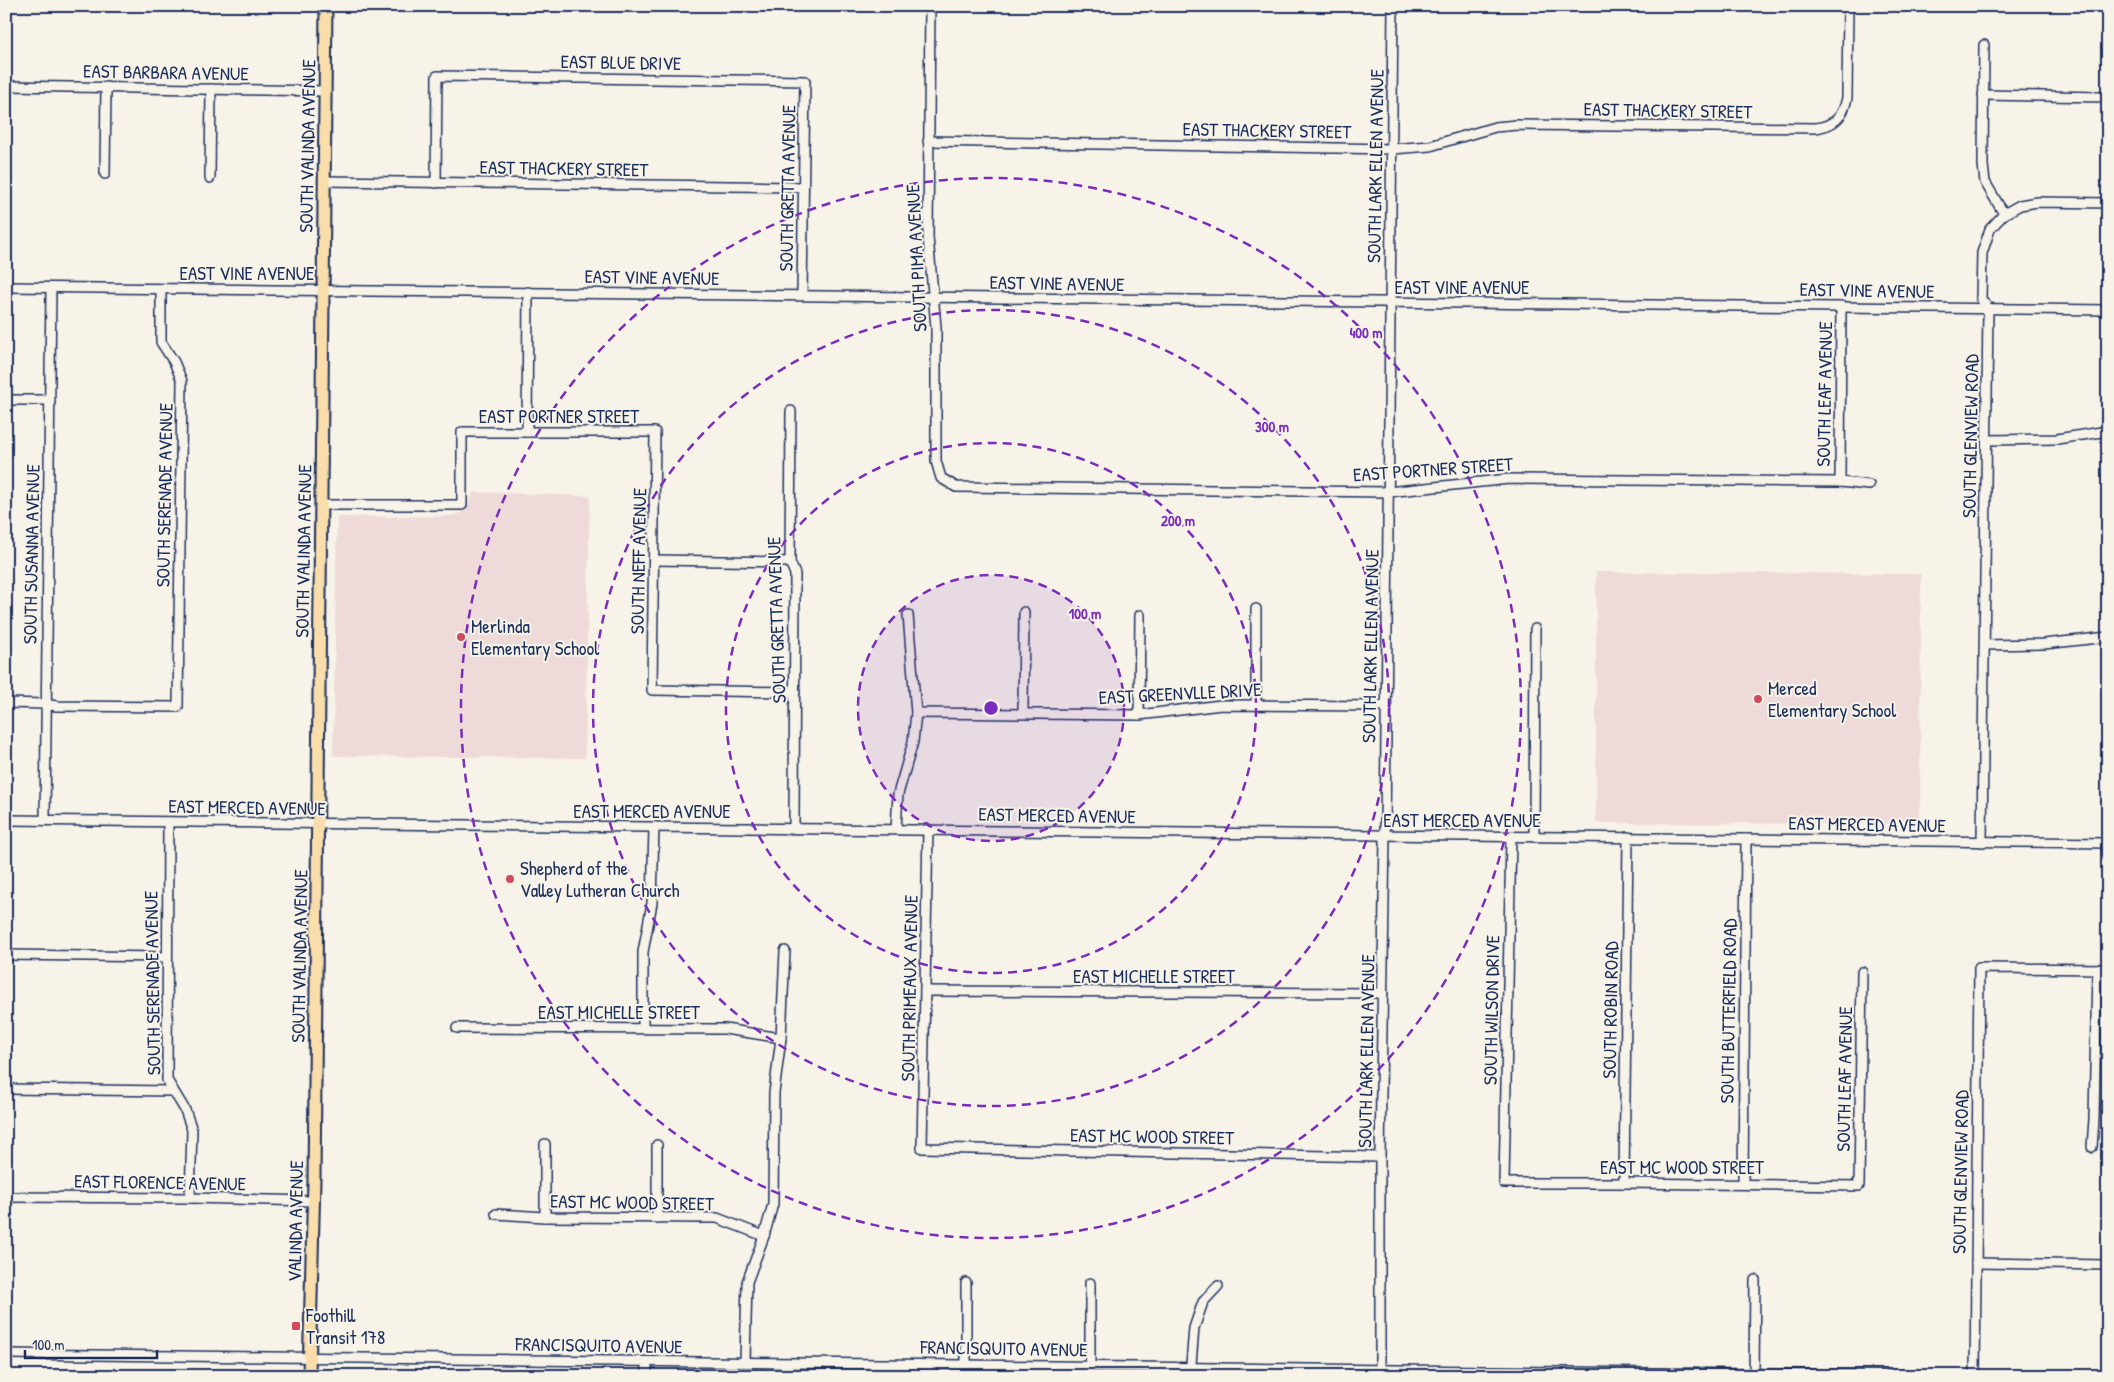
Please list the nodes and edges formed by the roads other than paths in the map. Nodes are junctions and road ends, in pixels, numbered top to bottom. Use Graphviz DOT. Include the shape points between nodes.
graph roads {
  1 [pos="326,6"];
  2 [pos="930,6"];
  3 [pos="1393,6"];
  4 [pos="1848,6"];
  5 [pos="1984,45"];
  6 [pos="805,81"];
  7 [pos="6,86"];
  8 [pos="106,87"];
  9 [pos="211,89"];
  10 [pos="325,91"];
  11 [pos="1983,95"];
  12 [pos="2108,96"];
  13 [pos="928,142"];
  14 [pos="1392,149"];
  15 [pos="105,174"];
  16 [pos="210,178"];
  17 [pos="325,182"];
  18 [pos="436,183"];
  19 [pos="803,187"];
  20 [pos="2108,203"];
  21 [pos="2004,214"];
  22 [pos="6,287"];
  23 [pos="51,288"];
  24 [pos="162,289"];
  25 [pos="323,290"];
  26 [pos="528,292"];
  27 [pos="802,296"];
  28 [pos="933,298"];
  29 [pos="1390,302"];
  30 [pos="1842,306"];
  31 [pos="1988,308"];
  32 [pos="2108,310"];
  33 [pos="6,400"];
  34 [pos="50,400"];
  35 [pos="791,411"];
  36 [pos="527,432"];
  37 [pos="655,432"];
  38 [pos="2108,432"];
  39 [pos="1987,440"];
  40 [pos="942,478"];
  41 [pos="1840,482"];
  42 [pos="1869,485"];
  43 [pos="1388,492"];
  44 [pos="321,505"];
  45 [pos="654,560"];
  46 [pos="790,562"];
  47 [pos="1256,609"];
  48 [pos="1024,612"];
  49 [pos="908,615"];
  50 [pos="1140,615"];
  51 [pos="1535,629"];
  52 [pos="2108,637"];
  53 [pos="1985,645"];
  54 [pos="795,692"];
  55 [pos="6,703"];
  56 [pos="46,704"];
  57 [pos="1256,705"];
  58 [pos="1386,706"];
  59 [pos="916,712"];
  60 [pos="1023,712"];
  61 [pos="1139,715"];
  62 [pos="6,820"];
  63 [pos="45,820"];
  64 [pos="168,822"];
  65 [pos="318,825"];
  66 [pos="654,827"];
  67 [pos="794,828"];
  68 [pos="896,829"];
  69 [pos="928,829"];
  70 [pos="1386,836"];
  71 [pos="1511,836"];
  72 [pos="1534,837"];
  73 [pos="1628,837"];
  74 [pos="1746,839"];
  75 [pos="1982,842"];
  76 [pos="2108,843"];
  77 [pos="785,951"];
  78 [pos="6,955"];
  79 [pos="166,957"];
  80 [pos="2097,969"];
  81 [pos="2108,969"];
  82 [pos="1862,972"];
  83 [pos="925,991"];
  84 [pos="1383,993"];
  85 [pos="457,1028"];
  86 [pos="643,1028"];
  87 [pos="781,1038"];
  88 [pos="6,1088"];
  89 [pos="173,1090"];
  90 [pos="315,1096"];
  91 [pos="545,1144"];
  92 [pos="656,1145"];
  93 [pos="2092,1147"];
  94 [pos="922,1148"];
  95 [pos="1380,1157"];
  96 [pos="1624,1183"];
  97 [pos="1504,1184"];
  98 [pos="1743,1184"];
  99 [pos="1859,1186"];
  100 [pos="6,1197"];
  101 [pos="190,1198"];
  102 [pos="313,1201"];
  103 [pos="496,1214"];
  104 [pos="545,1217"];
  105 [pos="657,1218"];
  106 [pos="764,1236"];
  107 [pos="1976,1263"];
  108 [pos="2108,1265"];
  109 [pos="1755,1280"];
  110 [pos="966,1283"];
  111 [pos="1090,1284"];
  112 [pos="1218,1286"];
  113 [pos="6,1354"];
  114 [pos="309,1357"];
  115 [pos="647,1362"];
  116 [pos="744,1362"];
  117 [pos="966,1364"];
  118 [pos="1090,1365"];
  119 [pos="1191,1366"];
  120 [pos="1380,1373"];
  121 [pos="1754,1373"];
  122 [pos="1646,1374"];
  123 [pos="309,1376"];
  124 [pos="647,1376"];
  125 [pos="1190,1376"];
  126 [pos="1920,1376"];
  127 [pos="1975,1376"];
  1 -- 10 [label="main road, SOUTH VALINDA AVENUE"];
  2 -- 13 [label="street, SOUTH PIMA AVENUE"];
  3 -- 14 [label="street, SOUTH LARK ELLEN AVENUE"];
  4 -- 14 [label="street, EAST THACKERY STREET" via="1847,98 1839,119 1828,126 1517,125 1495,127 1430,146"];
  5 -- 11 [label="street"];
  6 -- 18 [label="street, EAST BLUE DRIVE" via="437,76"];
  6 -- 19 [label="street, SOUTH GRETTA AVENUE"];
  7 -- 8 [label="street, EAST BARBARA AVENUE"];
  8 -- 9 [label="street, EAST BARBARA AVENUE"];
  8 -- 15 [label="street"];
  9 -- 10 [label="street, EAST BARBARA AVENUE"];
  9 -- 16 [label="street"];
  10 -- 17 [label="main road, SOUTH VALINDA AVENUE"];
  11 -- 12 [label="street"];
  11 -- 21 [label="street" via="1985,182"];
  13 -- 14 [label="street, EAST THACKERY STREET"];
  13 -- 28 [label="street, SOUTH PIMA AVENUE" via="928,237"];
  14 -- 29 [label="street, SOUTH LARK ELLEN AVENUE"];
  17 -- 18 [label="street, EAST THACKERY STREET"];
  17 -- 25 [label="main road, SOUTH VALINDA AVENUE"];
  18 -- 19 [label="street, EAST THACKERY STREET"];
  19 -- 27 [label="street, SOUTH GRETTA AVENUE"];
  20 -- 21 [label="street" via="2037,202 2020,205"];
  21 -- 31 [label="street, SOUTH GLENVIEW ROAD" via="1990,229 1982,253 1981,299"];
  22 -- 23 [label="street, EAST VINE AVENUE"];
  23 -- 24 [label="street, EAST VINE AVENUE"];
  23 -- 34 [label="street, SOUTH SUSANNA AVENUE"];
  24 -- 25 [label="street, EAST VINE AVENUE"];
  24 -- 56 [label="street, SOUTH SERENADE AVENUE" via="161,342 182,382 178,707"];
  25 -- 26 [label="street, EAST VINE AVENUE"];
  25 -- 44 [label="main road, SOUTH VALINDA AVENUE"];
  26 -- 27 [label="street, EAST VINE AVENUE"];
  26 -- 36 [label="street"];
  27 -- 28 [label="street, EAST VINE AVENUE"];
  28 -- 29 [label="street, EAST VINE AVENUE"];
  28 -- 40 [label="street, SOUTH PIMA AVENUE" via="936,461"];
  29 -- 30 [label="street, EAST VINE AVENUE"];
  29 -- 43 [label="street, SOUTH LARK ELLEN AVENUE"];
  30 -- 31 [label="street, EAST VINE AVENUE"];
  30 -- 41 [label="street, SOUTH LEAF AVENUE"];
  31 -- 32 [label="street, EAST VINE AVENUE"];
  31 -- 39 [label="street, SOUTH GLENVIEW ROAD"];
  33 -- 34 [label="street"];
  34 -- 56 [label="street, SOUTH SUSANNA AVENUE"];
  35 -- 46 [label="street, SOUTH GRETTA AVENUE"];
  36 -- 37 [label="street, EAST PORTNER STREET"];
  36 -- 44 [label="street, EAST PORTNER STREET" via="462,432 462,505"];
  37 -- 45 [label="street, SOUTH NEFF AVENUE"];
  38 -- 39 [label="street" via="2057,438"];
  39 -- 53 [label="street, SOUTH GLENVIEW ROAD"];
  40 -- 43 [label="street, EAST PORTNER STREET" via="956,487"];
  41 -- 42 [label="street, EAST PORTNER STREET"];
  41 -- 43 [label="street, EAST PORTNER STREET" via="1509,478"];
  43 -- 58 [label="street, SOUTH LARK ELLEN AVENUE"];
  44 -- 65 [label="main road, SOUTH VALINDA AVENUE"];
  45 -- 46 [label="street"];
  45 -- 54 [label="street, SOUTH NEFF AVENUE" via="652,690"];
  46 -- 54 [label="street, SOUTH GRETTA AVENUE" via="795,574"];
  47 -- 57 [label="street"];
  48 -- 60 [label="street"];
  49 -- 59 [label="street"];
  50 -- 61 [label="street"];
  51 -- 72 [label="street"];
  52 -- 53 [label="street" via="2044,644"];
  53 -- 75 [label="street, SOUTH GLENVIEW ROAD"];
  54 -- 67 [label="street, SOUTH GRETTA AVENUE"];
  55 -- 56 [label="street"];
  56 -- 63 [label="street, SOUTH SUSANNA AVENUE"];
  57 -- 58 [label="street, EAST GREENVLLE DRIVE"];
  57 -- 61 [label="street, EAST GREENVLLE DRIVE" via="1221,705"];
  58 -- 70 [label="street, SOUTH LARK ELLEN AVENUE"];
  59 -- 60 [label="street, EAST GREENVLLE DRIVE"];
  59 -- 68 [label="street" via="913,742 898,794"];
  60 -- 61 [label="street, EAST GREENVLLE DRIVE"];
  62 -- 63 [label="street, EAST MERCED AVENUE"];
  63 -- 64 [label="street, EAST MERCED AVENUE"];
  64 -- 65 [label="street, EAST MERCED AVENUE"];
  64 -- 79 [label="street, SOUTH SERENADE AVENUE"];
  65 -- 66 [label="street, EAST MERCED AVENUE"];
  65 -- 90 [label="main road, SOUTH VALINDA AVENUE"];
  66 -- 67 [label="street, EAST MERCED AVENUE"];
  66 -- 86 [label="street" via="652,903 643,952"];
  67 -- 68 [label="street, EAST MERCED AVENUE"];
  68 -- 69 [label="street, EAST MERCED AVENUE"];
  69 -- 70 [label="street, EAST MERCED AVENUE"];
  69 -- 83 [label="street, SOUTH PRIMEAUX AVENUE"];
  70 -- 71 [label="street, EAST MERCED AVENUE"];
  70 -- 84 [label="street, SOUTH LARK ELLEN AVENUE"];
  71 -- 72 [label="street, EAST MERCED AVENUE"];
  71 -- 97 [label="street, SOUTH WILSON DRIVE"];
  72 -- 73 [label="street, EAST MERCED AVENUE"];
  73 -- 74 [label="street, EAST MERCED AVENUE"];
  73 -- 96 [label="street, SOUTH ROBIN ROAD"];
  74 -- 75 [label="street, EAST MERCED AVENUE"];
  74 -- 98 [label="street, SOUTH BUTTERFIELD ROAD"];
  75 -- 76 [label="street, EAST MERCED AVENUE"];
  77 -- 87 [label="street"];
  78 -- 79 [label="street"];
  79 -- 89 [label="street, SOUTH SERENADE AVENUE" via="167,1080"];
  80 -- 81 [label="street"];
  80 -- 93 [label="street"];
  80 -- 107 [label="street, SOUTH GLENVIEW ROAD" via="1979,968"];
  82 -- 99 [label="street, SOUTH LEAF AVENUE"];
  83 -- 84 [label="street, EAST MICHELLE STREET"];
  83 -- 94 [label="street, SOUTH PRIMEAUX AVENUE"];
  84 -- 95 [label="street, SOUTH LARK ELLEN AVENUE"];
  85 -- 86 [label="street, EAST MICHELLE STREET"];
  86 -- 87 [label="street, EAST MICHELLE STREET" via="725,1029"];
  87 -- 106 [label="street" via="774,1093 773,1204"];
  88 -- 89 [label="street"];
  89 -- 101 [label="street, SOUTH SERENADE AVENUE" via="192,1130"];
  90 -- 102 [label="main road, VALINDA AVENUE"];
  91 -- 104 [label="street"];
  92 -- 105 [label="street"];
  94 -- 95 [label="street, EAST MC WOOD STREET"];
  95 -- 120 [label="street, SOUTH LARK ELLEN AVENUE"];
  96 -- 97 [label="street, EAST MC WOOD STREET"];
  96 -- 98 [label="street, EAST MC WOOD STREET"];
  98 -- 99 [label="street, EAST MC WOOD STREET"];
  100 -- 101 [label="street, EAST FLORENCE AVENUE"];
  101 -- 102 [label="street, EAST FLORENCE AVENUE"];
  102 -- 114 [label="main road, VALINDA AVENUE"];
  103 -- 104 [label="street, EAST MC WOOD STREET"];
  104 -- 105 [label="street, EAST MC WOOD STREET"];
  105 -- 106 [label="street, EAST MC WOOD STREET" via="717,1218"];
  106 -- 116 [label="street" via="747,1282"];
  107 -- 108 [label="street"];
  107 -- 127 [label="street, SOUTH GLENVIEW ROAD"];
  109 -- 121 [label="street"];
  110 -- 117 [label="street"];
  111 -- 118 [label="street"];
  112 -- 119 [label="street" via="1204,1302 1194,1328"];
  113 -- 114 [label="street, FRANCISQUITO AVENUE"];
  114 -- 115 [label="street, FRANCISQUITO AVENUE"];
  114 -- 123 [label="main road, VALINDA AVENUE"];
  115 -- 116 [label="street, FRANCISQUITO AVENUE"];
  115 -- 124 [label="street"];
  116 -- 117 [label="street, FRANCISQUITO AVENUE"];
  117 -- 118 [label="street, FRANCISQUITO AVENUE"];
  118 -- 119 [label="street, FRANCISQUITO AVENUE"];
  119 -- 120 [label="street, FRANCISQUITO AVENUE"];
  119 -- 125 [label="street"];
  120 -- 122 [label="street, FRANCISQUITO AVENUE"];
  121 -- 122 [label="street, FRANCISQUITO AVENUE"];
  121 -- 126 [label="street, FRANCISQUITO AVENUE"];
}
